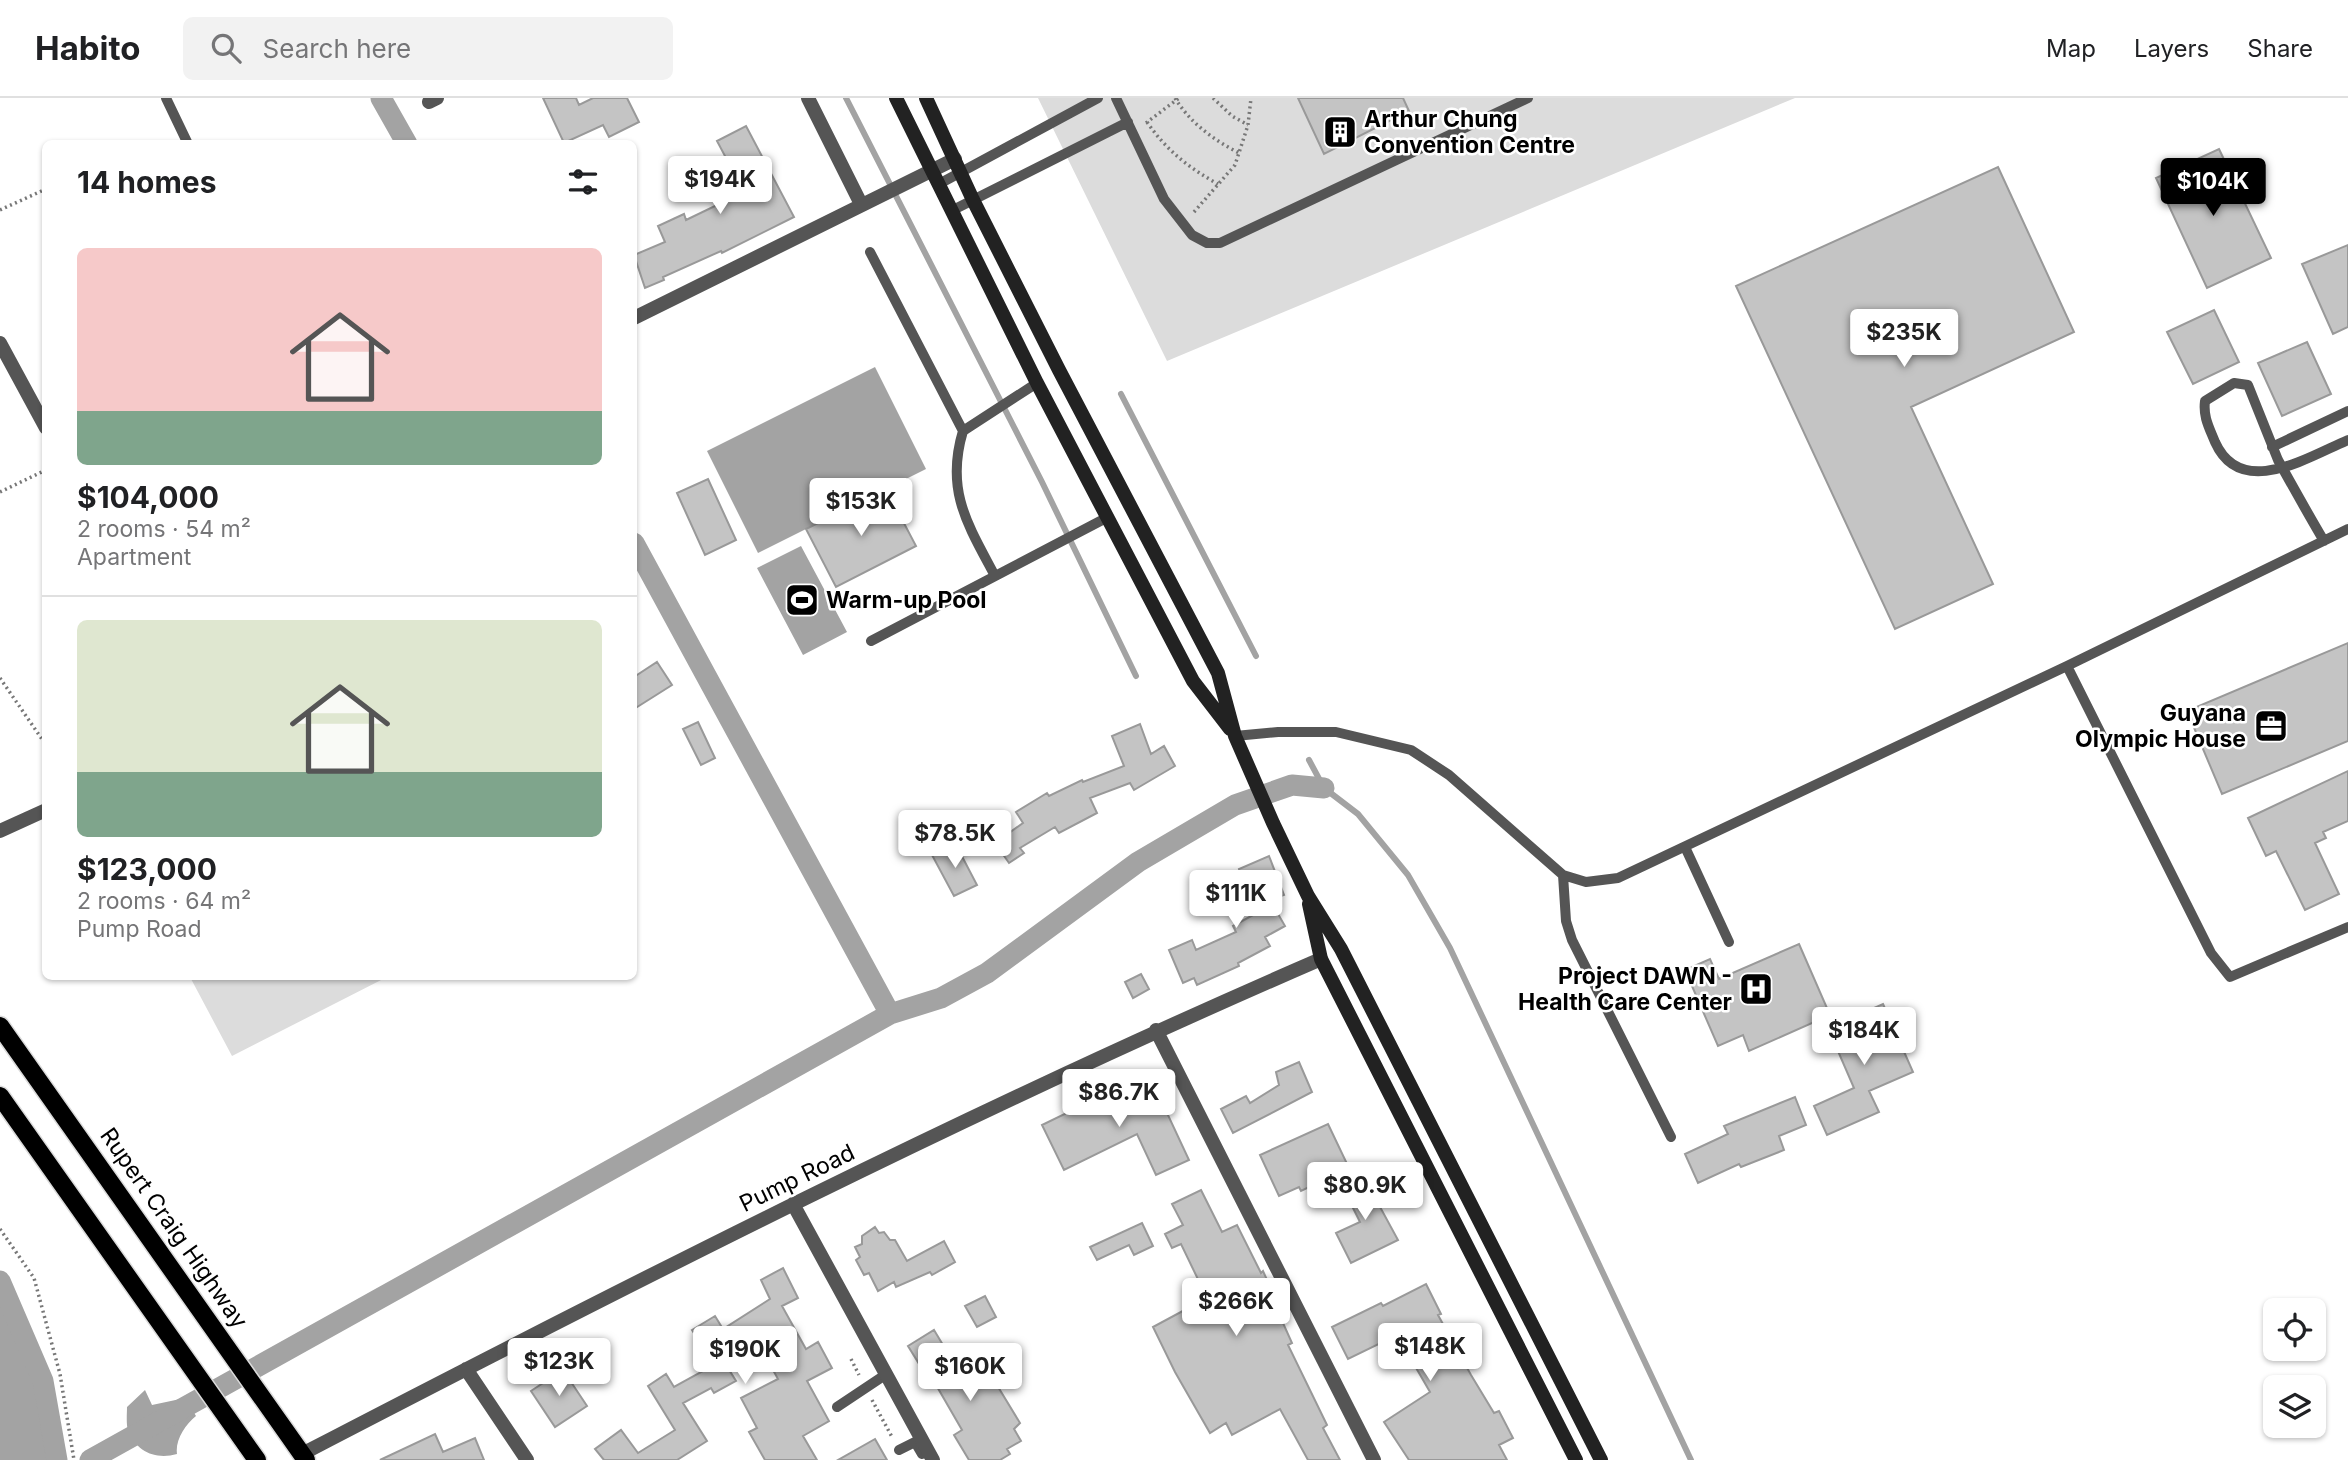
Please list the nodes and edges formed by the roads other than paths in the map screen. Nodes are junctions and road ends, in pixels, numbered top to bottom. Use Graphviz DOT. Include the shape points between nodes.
graph roads {
  1 [pos="166,98"];
  2 [pos="808,98"];
  3 [pos="895,98"];
  4 [pos="926,98"];
  5 [pos="1098,98"];
  6 [pos="1116,98"];
  7 [pos="1528,98"];
  8 [pos="1128,122"];
  9 [pos="186,140"];
  10 [pos="958,166"];
  11 [pos="932,169"];
  12 [pos="939,184"];
  13 [pos="973,200"];
  14 [pos="861,204"];
  15 [pos="951,211"];
  16 [pos="870,252"];
  17 [pos="637,316"];
  18 [pos="0,343"];
  19 [pos="1035,384"];
  20 [pos="2348,411"];
  21 [pos="42,421"];
  22 [pos="963,431"];
  23 [pos="2348,440"];
  24 [pos="2272,447"];
  25 [pos="2283,468"];
  26 [pos="1108,517"];
  27 [pos="2348,529"];
  28 [pos="2324,541"];
  29 [pos="995,576"];
  30 [pos="871,641"];
  31 [pos="2067,666"];
  32 [pos="1235,736"];
  33 [pos="42,812"];
  34 [pos="0,831"];
  35 [pos="1685,847"];
  36 [pos="1563,876"];
  37 [pos="1305,890"];
  38 [pos="2348,927"];
  39 [pos="1729,942"];
  40 [pos="1321,959"];
  41 [pos="0,1026"];
  42 [pos="1156,1030"];
  43 [pos="0,1096"];
  44 [pos="1671,1137"];
  45 [pos="793,1204"];
  46 [pos="466,1369"];
  47 [pos="885,1375"];
  48 [pos="836,1407"];
  49 [pos="899,1450"];
  50 [pos="304,1457"];
  51 [pos="257,1460"];
  52 [pos="527,1460"];
  53 [pos="925,1460"];
  54 [pos="932,1460"];
  55 [pos="1374,1460"];
  56 [pos="1576,1460"];
  57 [pos="1601,1460"];
  1 -- 9 [label="lane"];
  2 -- 14 [label="street"];
  3 -- 11 [label="main road"];
  4 -- 10 [label="main road"];
  5 -- 10 [label="lane"];
  6 -- 8 [label="lane"];
  7 -- 8 [label="lane" via="1220,243 1207,243 1183,224 1164,199"];
  8 -- 13 [label="lane"];
  10 -- 11 [label="street"];
  10 -- 12 [label="lane"];
  10 -- 13 [label="main road"];
  11 -- 12 [label="main road"];
  11 -- 14 [label="street"];
  12 -- 15 [label="main road"];
  13 -- 15 [label="lane"];
  13 -- 32 [label="main road" via="1218,673"];
  14 -- 17 [label="street"];
  15 -- 19 [label="main road"];
  16 -- 22 [label="lane"];
  18 -- 21 [label="street"];
  19 -- 22 [label="lane"];
  19 -- 26 [label="main road"];
  20 -- 24 [label="lane"];
  22 -- 29 [label="lane" via="957,451 963,516"];
  23 -- 25 [label="lane"];
  24 -- 25 [label="lane"];
  24 -- 25 [label="lane" via="2248,385 2234,383 2205,401 2203,415 2220,452 2237,469"];
  25 -- 28 [label="lane"];
  26 -- 29 [label="lane"];
  26 -- 32 [label="main road" via="1193,681"];
  27 -- 28 [label="lane"];
  28 -- 31 [label="lane"];
  29 -- 30 [label="lane"];
  31 -- 35 [label="lane"];
  31 -- 38 [label="lane" via="2211,953 2230,977"];
  32 -- 36 [label="lane" via="1336,732 1411,750 1449,775"];
  32 -- 37 [label="main road"];
  33 -- 34 [label="street"];
  35 -- 36 [label="lane" via="1618,878 1586,882"];
  35 -- 39 [label="lane"];
  36 -- 44 [label="lane" via="1572,940"];
  37 -- 40 [label="main road"];
  37 -- 57 [label="main road" via="1341,948"];
  40 -- 42 [label="street, Pump Road"];
  40 -- 56 [label="main road"];
  41 -- 50 [label="main road, Rupert Craig Highway"];
  42 -- 45 [label="street, Pump Road"];
  42 -- 55 [label="street"];
  43 -- 51 [label="main road"];
  45 -- 46 [label="street, Pump Road"];
  45 -- 47 [label="street"];
  46 -- 50 [label="street, Pump Road"];
  46 -- 52 [label="street"];
  47 -- 48 [label="lane"];
  47 -- 54 [label="street"];
  49 -- 53 [label="lane" via="915,1442"];
}
